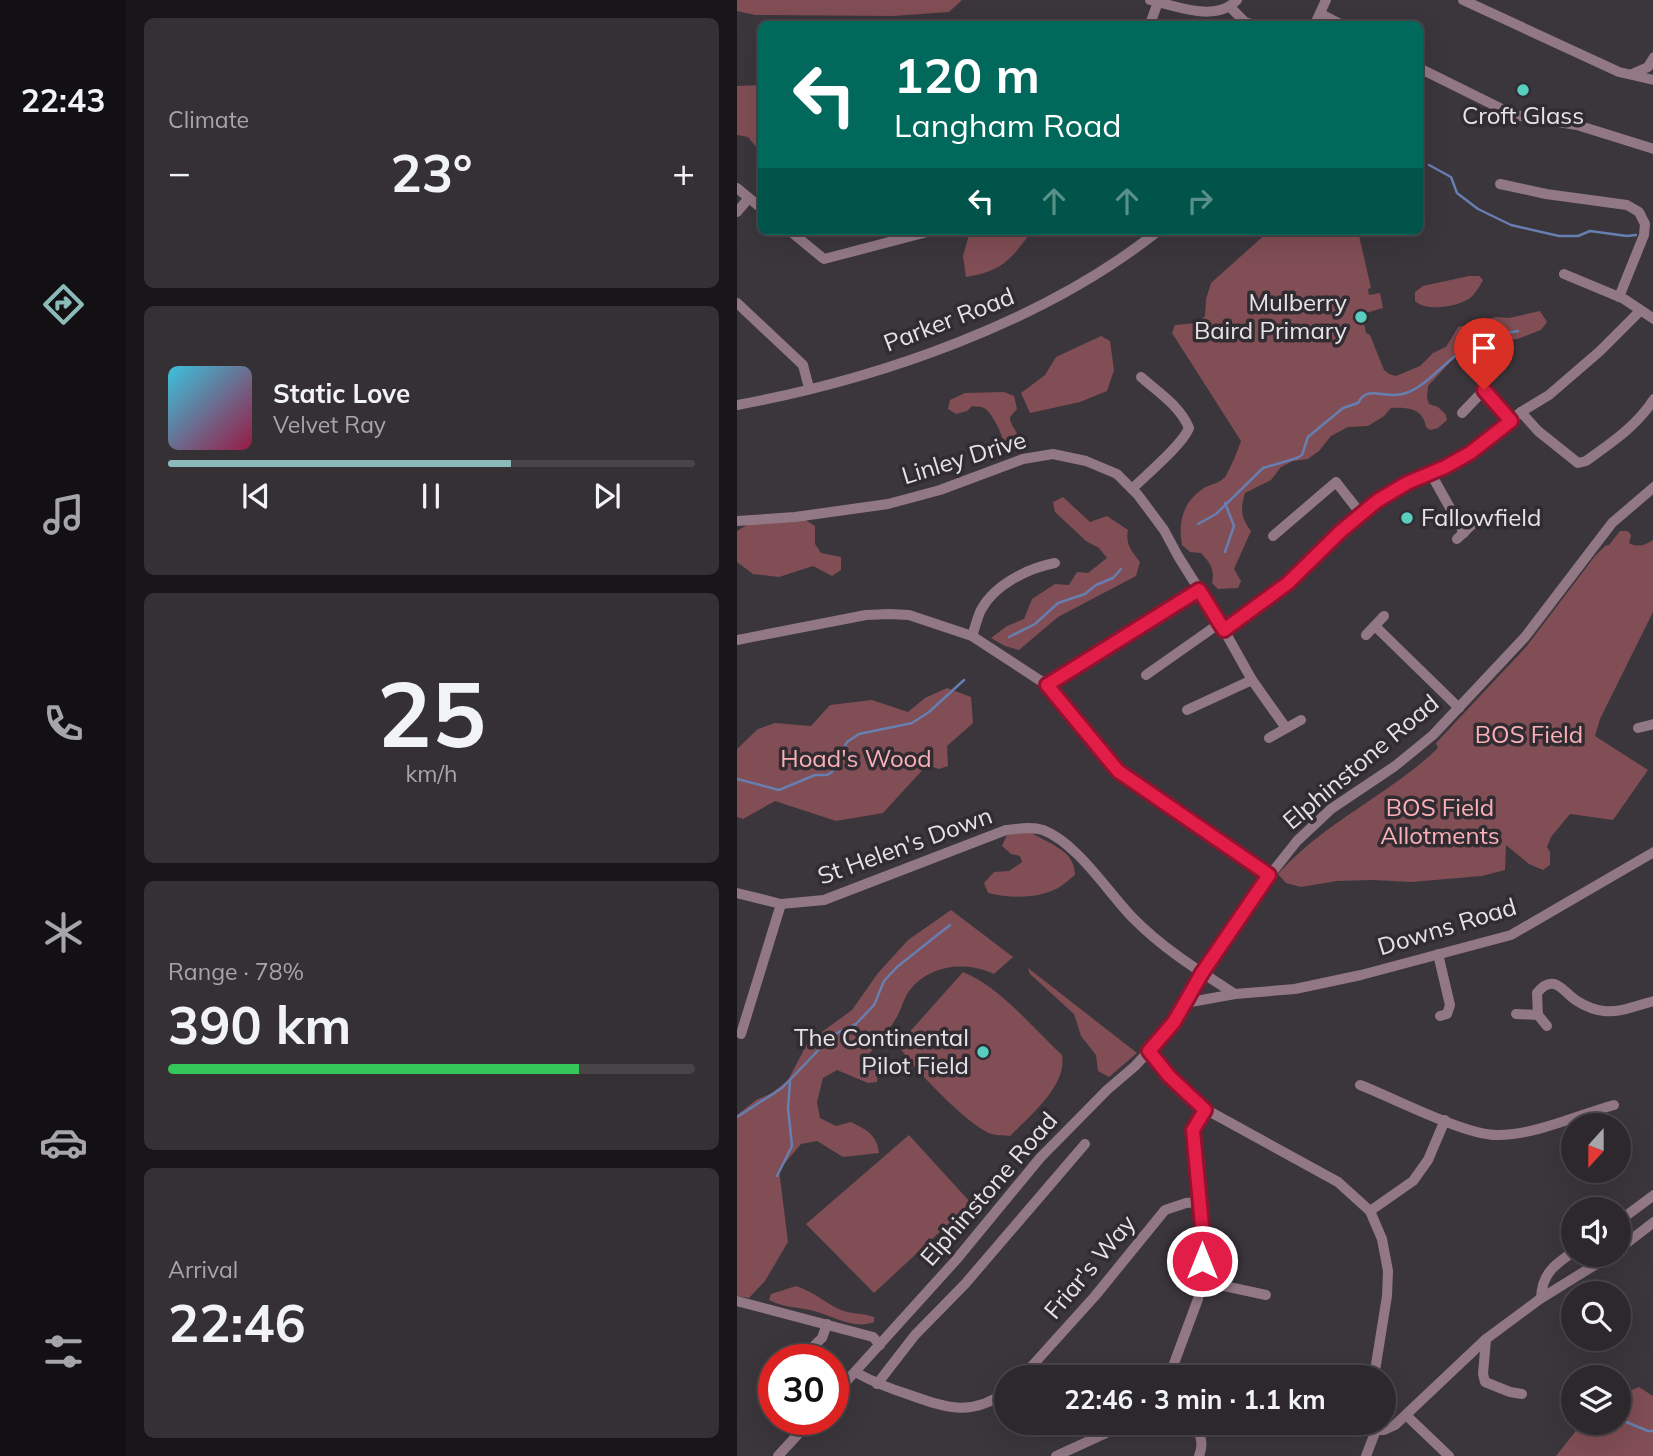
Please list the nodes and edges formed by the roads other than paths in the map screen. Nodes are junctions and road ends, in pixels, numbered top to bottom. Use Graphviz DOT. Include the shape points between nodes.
graph roads {
  1 [pos="1326,0"];
  2 [pos="1463,0"];
  3 [pos="1154,1"];
  4 [pos="1233,4"];
  5 [pos="1318,19"];
  6 [pos="1151,21"];
  7 [pos="1244,21"];
  8 [pos="1423,70"];
  9 [pos="1652,70"];
  10 [pos="1653,149"];
  11 [pos="1500,184"];
  12 [pos="737,188"];
  13 [pos="749,198"];
  14 [pos="758,206"];
  15 [pos="737,212"];
  16 [pos="795,235"];
  17 [pos="916,235"];
  18 [pos="1149,235"];
  19 [pos="1564,274"];
  20 [pos="1619,298"];
  21 [pos="737,303"];
  22 [pos="1640,311"];
  23 [pos="1653,320"];
  24 [pos="1141,377"];
  25 [pos="809,388"];
  26 [pos="1653,399"];
  27 [pos="737,405"];
  28 [pos="1521,412"];
  29 [pos="1462,413"];
  30 [pos="1511,421"];
  31 [pos="1429,472"];
  32 [pos="1653,487"];
  33 [pos="1132,489"];
  34 [pos="1361,514"];
  35 [pos="1479,519"];
  36 [pos="737,520"];
  37 [pos="1273,536"];
  38 [pos="1055,563"];
  39 [pos="1199,590"];
  40 [pos="1384,616"];
  41 [pos="1222,626"];
  42 [pos="1376,627"];
  43 [pos="1366,635"];
  44 [pos="972,636"];
  45 [pos="737,640"];
  46 [pos="1146,675"];
  47 [pos="1252,680"];
  48 [pos="1047,685"];
  49 [pos="1459,708"];
  50 [pos="1187,710"];
  51 [pos="1301,720"];
  52 [pos="1286,728"];
  53 [pos="1269,738"];
  54 [pos="1653,852"];
  55 [pos="1269,875"];
  56 [pos="737,893"];
  57 [pos="781,904"];
  58 [pos="1438,954"];
  59 [pos="1202,973"];
  60 [pos="1235,994"];
  61 [pos="1653,1001"];
  62 [pos="1185,1003"];
  63 [pos="1516,1014"];
  64 [pos="1538,1014"];
  65 [pos="1440,1016"];
  66 [pos="1547,1026"];
  67 [pos="741,1034"];
  68 [pos="1149,1051"];
  69 [pos="1360,1085"];
  70 [pos="1614,1105"];
  71 [pos="1205,1110"];
  72 [pos="1445,1120"];
  73 [pos="1085,1144"];
  74 [pos="1653,1195"];
  75 [pos="1200,1202"];
  76 [pos="1370,1211"];
  77 [pos="1631,1212"];
  78 [pos="1653,1222"];
  79 [pos="1631,1240"];
  80 [pos="1561,1261"];
  81 [pos="1591,1267"];
  82 [pos="1201,1281"];
  83 [pos="1266,1295"];
  84 [pos="1541,1298"];
  85 [pos="737,1301"];
  86 [pos="827,1324"];
  87 [pos="1486,1339"];
  88 [pos="816,1344"];
  89 [pos="880,1345"];
  90 [pos="1033,1365"];
  91 [pos="1174,1365"];
  92 [pos="1376,1365"];
  93 [pos="855,1372"];
  94 [pos="849,1379"];
  95 [pos="877,1384"];
  96 [pos="1522,1394"];
  97 [pos="994,1399"];
  98 [pos="1407,1416"];
  99 [pos="1396,1424"];
  100 [pos="797,1435"];
  101 [pos="1102,1435"];
  102 [pos="1200,1435"];
  103 [pos="1371,1435"];
  104 [pos="1061,1454"];
  105 [pos="778,1456"];
  106 [pos="1199,1456"];
  107 [pos="1366,1456"];
  108 [pos="1449,1456"];
  1 -- 5 [label="street"];
  2 -- 9 [label="street" via="1619,72"];
  3 -- 4 [label="street" via="1214,13"];
  3 -- 6 [label="street"];
  4 -- 7 [label="street"];
  8 -- 10 [label="street" via="1514,116 1576,125"];
  11 -- 20 [label="street" via="1627,205 1639,212 1644,235"];
  12 -- 13 [label="street"];
  13 -- 14 [label="street"];
  13 -- 15 [label="street"];
  16 -- 17 [label="street" via="825,259"];
  18 -- 25 [label="street, Parker Road" via="1079,285 998,327"];
  19 -- 20 [label="street"];
  20 -- 22 [label="street"];
  21 -- 25 [label="street" via="803,365"];
  22 -- 23 [label="street"];
  22 -- 28 [label="street" via="1576,373"];
  24 -- 33 [label="street" via="1185,418 1189,428 1180,443"];
  25 -- 27 [label="street, Parker Road"];
  26 -- 28 [label="street" via="1629,428 1578,463"];
  28 -- 30 [label="street"];
  29 -- 30 [label="street" via="1484,390"];
  30 -- 31 [label="street" via="1470,453"];
  31 -- 34 [label="street"];
  31 -- 35 [label="street" via="1461,536"];
  32 -- 49 [label="street, Elphinstone Road" via="1612,523 1525,637"];
  33 -- 36 [label="street, Linley Drive" via="1117,474 1053,454 888,503 795,517"];
  33 -- 39 [label="street, Linley Drive" via="1164,530"];
  34 -- 37 [label="street" via="1335,482"];
  34 -- 41 [label="street" via="1288,583"];
  38 -- 44 [label="street" via="1039,566 996,591 981,609"];
  39 -- 41 [label="street, Linley Drive"];
  39 -- 48 [label="street"];
  40 -- 42 [label="street"];
  41 -- 46 [label="street"];
  41 -- 47 [label="street, Linley Drive"];
  42 -- 43 [label="street"];
  42 -- 49 [label="street"];
  44 -- 45 [label="street" via="909,615 889,614"];
  44 -- 48 [label="street"];
  47 -- 50 [label="street"];
  47 -- 52 [label="street, Linley Drive"];
  48 -- 55 [label="street" via="1118,771"];
  49 -- 55 [label="street, Elphinstone Road" via="1413,752 1309,828"];
  51 -- 52 [label="street"];
  52 -- 53 [label="street"];
  54 -- 58 [label="street, Downs Road" via="1511,935"];
  55 -- 59 [label="street, Elphinstone Road"];
  56 -- 57 [label="street, St Helen's Down"];
  57 -- 59 [label="street, St Helen's Down" via="824,900 1006,830 1043,830 1082,861 1132,918"];
  57 -- 67 [label="street"];
  58 -- 60 [label="street, Downs Road" via="1295,989"];
  58 -- 65 [label="street" via="1450,1005 1447,1014"];
  59 -- 60 [label="street"];
  59 -- 62 [label="street, Elphinstone Road"];
  60 -- 62 [label="street, Downs Road"];
  61 -- 64 [label="street" via="1604,1012 1576,1001 1562,987 1543,985 1537,993"];
  62 -- 68 [label="street, Elphinstone Road"];
  63 -- 64 [label="street"];
  64 -- 66 [label="street"];
  68 -- 71 [label="street"];
  68 -- 89 [label="street, Elphinstone Road" via="1040,1158"];
  69 -- 72 [label="street"];
  70 -- 72 [label="street" via="1498,1135"];
  71 -- 75 [label="street" via="1193,1130"];
  71 -- 76 [label="street" via="1338,1182"];
  72 -- 76 [label="street" via="1428,1160 1413,1181"];
  73 -- 95 [label="street"];
  74 -- 77 [label="street"];
  75 -- 82 [label="street"];
  75 -- 90 [label="street, Friar's Way" via="1165,1210"];
  76 -- 92 [label="street" via="1388,1271"];
  78 -- 79 [label="street"];
  80 -- 84 [label="street" via="1544,1277"];
  81 -- 84 [label="street"];
  82 -- 83 [label="street"];
  82 -- 91 [label="street"];
  84 -- 87 [label="street"];
  85 -- 86 [label="street"];
  86 -- 88 [label="street"];
  86 -- 89 [label="street" via="873,1337"];
  87 -- 96 [label="street" via="1485,1382"];
  87 -- 98 [label="street"];
  89 -- 93 [label="street, Elphinstone Road"];
  93 -- 94 [label="street, Elphinstone Road"];
  93 -- 95 [label="street"];
  95 -- 97 [label="street" via="946,1408 976,1407"];
  98 -- 99 [label="street"];
  98 -- 108 [label="street"];
  100 -- 105 [label="street"];
  101 -- 104 [label="street"];
  102 -- 106 [label="street"];
  103 -- 107 [label="street"];
}
